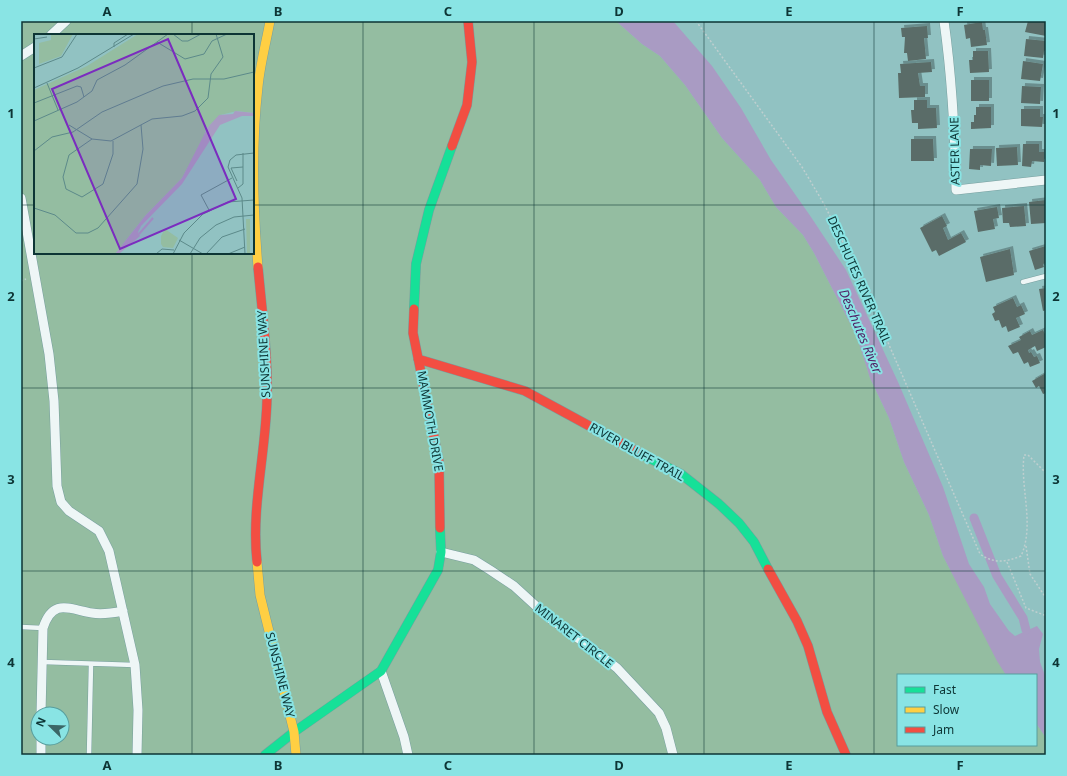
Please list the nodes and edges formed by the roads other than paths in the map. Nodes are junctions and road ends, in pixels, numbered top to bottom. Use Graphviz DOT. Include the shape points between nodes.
graph roads {
  1 [pos="66,21"];
  2 [pos="270,21"];
  3 [pos="468,21"];
  4 [pos="944,21"];
  5 [pos="52,34"];
  6 [pos="34,48"];
  7 [pos="21,56"];
  8 [pos="254,133"];
  9 [pos="1046,180"];
  10 [pos="21,198"];
  11 [pos="254,222"];
  12 [pos="1046,276"];
  13 [pos="1023,282"];
  14 [pos="418,359"];
  15 [pos="441,552"];
  16 [pos="123,611"];
  17 [pos="21,627"];
  18 [pos="43,628"];
  19 [pos="43,662"];
  20 [pos="91,664"];
  21 [pos="135,665"];
  22 [pos="381,671"];
  23 [pos="42,706"];
  24 [pos="294,732"];
  25 [pos="89,755"];
  26 [pos="137,755"];
  27 [pos="265,755"];
  28 [pos="296,755"];
  29 [pos="408,755"];
  30 [pos="673,755"];
  31 [pos="846,755"];
  1 -- 5 [label="street"];
  2 -- 8 [label="street, SUNSHINE WAY" via="258,86"];
  3 -- 14 [label="street, MAMMOTH DRIVE" via="472,62 467,105 429,210 416,264 412,310"];
  4 -- 9 [label="street, ASTER LANE" via="954,106 956,190"];
  6 -- 7 [label="street"];
  10 -- 16 [label="street" via="49,354 57,486 61,502 69,511 99,531 109,552"];
  11 -- 24 [label="street, SUNSHINE WAY" via="266,360 255,547 260,595"];
  12 -- 13 [label="lane"];
  14 -- 15 [label="street, MAMMOTH DRIVE" via="439,462"];
  14 -- 31 [label="street, RIVER BLUFF TRAIL" via="525,391 680,474 719,504 754,542 797,621 808,646 827,712"];
  15 -- 22 [label="street, MAMMOTH DRIVE" via="438,570"];
  15 -- 30 [label="street, MINARET CIRCLE" via="474,560 490,570 617,668 659,713"];
  16 -- 18 [label="street" via="108,614 92,613 62,607 54,610"];
  16 -- 21 [label="street"];
  17 -- 18 [label="lane"];
  18 -- 19 [label="street"];
  19 -- 20 [label="lane"];
  19 -- 23 [label="street"];
  20 -- 21 [label="lane"];
  20 -- 25 [label="lane"];
  21 -- 26 [label="street"];
  22 -- 24 [label="street, MAMMOTH DRIVE"];
  22 -- 29 [label="street"];
  24 -- 27 [label="street, MAMMOTH DRIVE"];
  24 -- 28 [label="street"];
}
